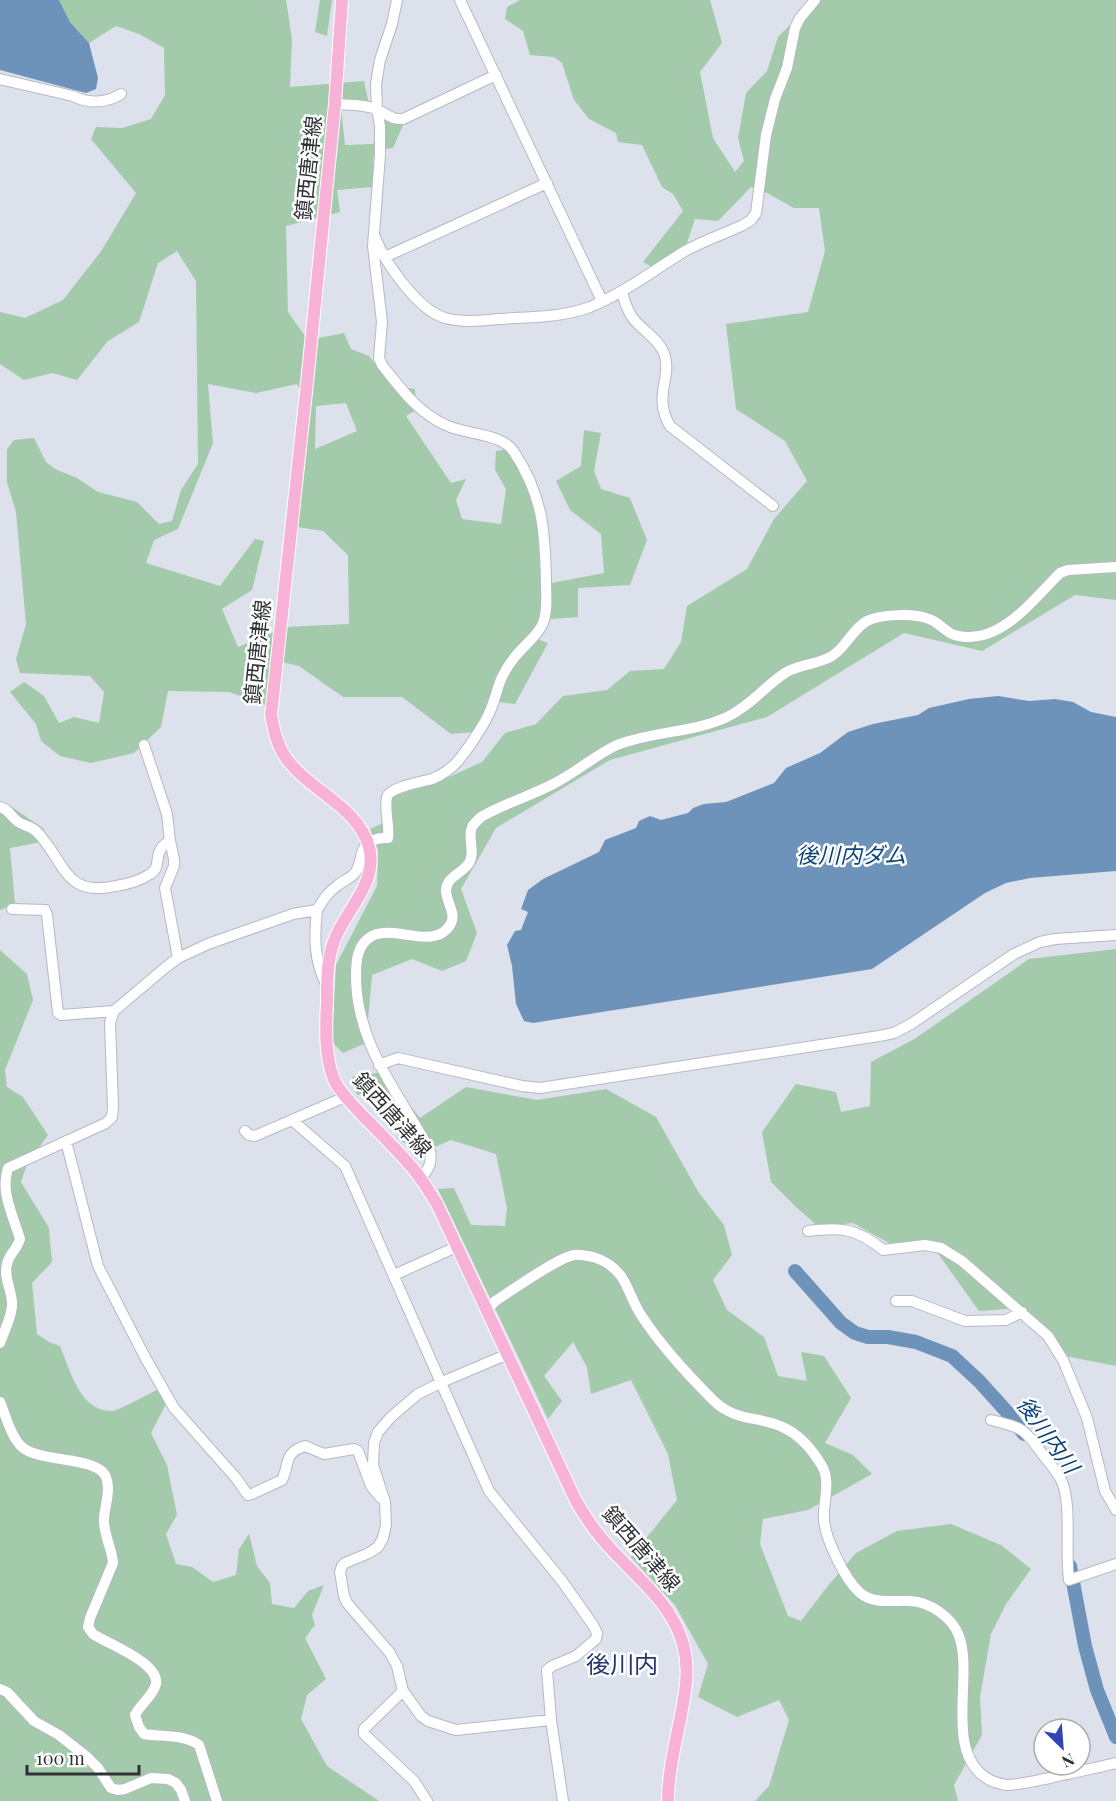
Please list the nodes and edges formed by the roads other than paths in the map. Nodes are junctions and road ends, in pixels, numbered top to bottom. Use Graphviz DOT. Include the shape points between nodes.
graph roads {
  1 [pos="342,0"];
  2 [pos="397,0"];
  3 [pos="460,0"];
  4 [pos="815,0"];
  5 [pos="496,75"];
  6 [pos="0,79"];
  7 [pos="121,94"];
  8 [pos="335,104"];
  9 [pos="377,109"];
  10 [pos="547,183"];
  11 [pos="374,234"];
  12 [pos="385,257"];
  13 [pos="622,291"];
  14 [pos="602,301"];
  15 [pos="773,506"];
  16 [pos="1116,567"];
  17 [pos="144,745"];
  18 [pos="0,807"];
  19 [pos="170,841"];
  20 [pos="368,843"];
  21 [pos="12,909"];
  22 [pos="317,910"];
  23 [pos="1116,935"];
  24 [pos="178,958"];
  25 [pos="327,987"];
  26 [pos="114,1011"];
  27 [pos="379,1065"];
  28 [pos="345,1097"];
  29 [pos="292,1120"];
  30 [pos="244,1131"];
  31 [pos="66,1141"];
  32 [pos="421,1178"];
  33 [pos="808,1232"];
  34 [pos="454,1248"];
  35 [pos="394,1275"];
  36 [pos="900,1301"];
  37 [pos="488,1310"];
  38 [pos="1022,1312"];
  39 [pos="0,1343"];
  40 [pos="508,1354"];
  41 [pos="442,1382"];
  42 [pos="0,1402"];
  43 [pos="991,1420"];
  44 [pos="385,1502"];
  45 [pos="1116,1510"];
  46 [pos="1116,1564"];
  47 [pos="0,1689"];
  48 [pos="403,1691"];
  49 [pos="551,1720"];
  50 [pos="1116,1763"];
  51 [pos="185,1801"];
  52 [pos="217,1801"];
  53 [pos="427,1801"];
  54 [pos="563,1801"];
  55 [pos="668,1801"];
  1 -- 8 [label="main road, 鎮西唐津線"];
  2 -- 9 [label="street" via="380,60"];
  3 -- 5 [label="street"];
  4 -- 13 [label="street" via="795,28 766,135 752,220 687,250"];
  5 -- 9 [label="street" via="403,119 396,120"];
  5 -- 10 [label="street"];
  6 -- 7 [label="street" via="104,102"];
  8 -- 9 [label="street"];
  8 -- 20 [label="main road, 鎮西唐津線" via="271,716 285,757 351,816"];
  9 -- 11 [label="street" via="380,155"];
  10 -- 12 [label="street"];
  10 -- 14 [label="street"];
  11 -- 12 [label="street"];
  11 -- 20 [label="street" via="382,365 419,409 447,426 500,439 514,451 539,505 545,537 546,606 538,631 510,664 490,713 461,758 433,778 389,793 388,838"];
  12 -- 14 [label="street" via="406,287 430,310 454,320 545,317"];
  13 -- 14 [label="street"];
  13 -- 15 [label="street" via="633,318 663,350 666,361 661,400 670,426"];
  16 -- 27 [label="street" via="1060,573 1009,623 990,633 969,637 953,634 931,619 916,615 867,621 832,656 784,674 747,706 726,718 617,746 557,782 481,817 472,826 469,863 446,889 453,917 446,930 426,937 378,934 369,938 358,953 356,994"];
  17 -- 19 [label="street" via="167,814"];
  18 -- 19 [label="street" via="36,830 80,886 101,890 153,873 157,854"];
  19 -- 24 [label="street" via="174,866 165,888"];
  20 -- 22 [label="street" via="354,874 325,896"];
  20 -- 25 [label="main road, 鎮西唐津線" via="370,872 332,945"];
  21 -- 26 [label="street" via="45,910 58,1013"];
  22 -- 24 [label="street" via="293,914"];
  22 -- 25 [label="street" via="314,938"];
  23 -- 27 [label="street" via="1055,939 1028,947 894,1033 540,1088 398,1059"];
  24 -- 26 [label="street"];
  25 -- 28 [label="main road, 鎮西唐津線" via="328,1053 336,1083"];
  26 -- 31 [label="street" via="110,1023 112,1117"];
  27 -- 32 [label="street" via="430,1151 431,1161"];
  28 -- 29 [label="street"];
  28 -- 32 [label="main road, 鎮西唐津線"];
  29 -- 30 [label="street" via="255,1136"];
  29 -- 35 [label="street" via="345,1166"];
  31 -- 39 [label="street" via="8,1168 4,1180 20,1239 6,1265 12,1304"];
  31 -- 44 [label="street" via="98,1266 174,1408 246,1493 282,1480 286,1464 299,1448 306,1446 324,1454 354,1449 372,1486"];
  32 -- 37 [label="main road, 鎮西唐津線"];
  33 -- 38 [label="street" via="833,1228 852,1231 883,1250 925,1245 941,1248"];
  34 -- 35 [label="street"];
  35 -- 41 [label="street"];
  36 -- 38 [label="street" via="912,1301 965,1322 1006,1320"];
  37 -- 40 [label="main road, 鎮西唐津線"];
  37 -- 50 [label="street" via="494,1302 574,1255 609,1264 672,1357 716,1403 734,1416 779,1425 813,1452 824,1469 827,1485 826,1536 858,1591 868,1598 923,1604 948,1620 959,1635 963,1654 961,1723 968,1754 987,1779 1003,1785 1021,1784"];
  38 -- 45 [label="street" via="1048,1335 1063,1360 1087,1418 1105,1491"];
  40 -- 41 [label="street"];
  40 -- 55 [label="main road, 鎮西唐津線" via="576,1501 604,1541 661,1600 683,1639 686,1683 668,1781"];
  41 -- 44 [label="street" via="418,1394 378,1432 373,1465"];
  41 -- 49 [label="street" via="489,1491 597,1633 596,1639 576,1656 548,1670"];
  42 -- 52 [label="street" via="15,1437 26,1450 99,1468 106,1476 104,1520 113,1563 88,1627 93,1634 150,1668 156,1687 135,1716 139,1727 144,1734 181,1738 199,1745"];
  43 -- 46 [label="street" via="1017,1426 1029,1436 1062,1480 1067,1498 1067,1561 1074,1578"];
  44 -- 48 [label="street" via="386,1525 378,1547 345,1563 340,1572 347,1603 390,1653"];
  47 -- 51 [label="street" via="34,1721 87,1757 111,1788 125,1789 151,1778 168,1779 176,1783"];
  48 -- 49 [label="street" via="421,1716 456,1730"];
  48 -- 53 [label="street" via="364,1729 364,1734 414,1781"];
  49 -- 54 [label="street"];
}
